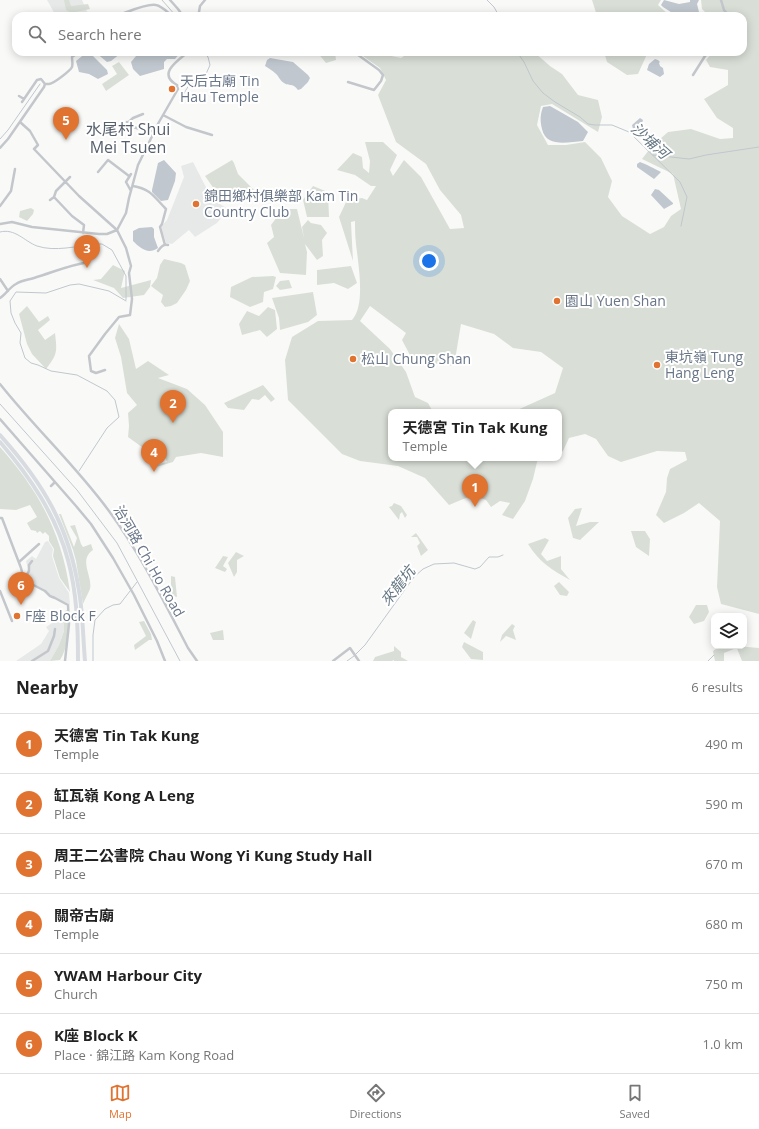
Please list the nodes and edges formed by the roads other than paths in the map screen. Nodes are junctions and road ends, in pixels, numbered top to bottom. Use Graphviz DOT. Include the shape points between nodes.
graph roads {
  1 [pos="170,0"];
  2 [pos="205,0"];
  3 [pos="721,0"];
  4 [pos="128,12"];
  5 [pos="167,12"];
  6 [pos="180,12"];
  7 [pos="199,12"];
  8 [pos="726,12"];
  9 [pos="74,56"];
  10 [pos="184,56"];
  11 [pos="360,56"];
  12 [pos="705,56"];
  13 [pos="693,75"];
  14 [pos="348,82"];
  15 [pos="45,84"];
  16 [pos="19,96"];
  17 [pos="24,99"];
  18 [pos="22,102"];
  19 [pos="143,114"];
  20 [pos="163,115"];
  21 [pos="20,122"];
  22 [pos="127,122"];
  23 [pos="121,129"];
  24 [pos="154,132"];
  25 [pos="212,135"];
  26 [pos="0,148"];
  27 [pos="15,169"];
  28 [pos="98,172"];
  29 [pos="70,178"];
  30 [pos="66,182"];
  31 [pos="133,186"];
  32 [pos="131,191"];
  33 [pos="54,197"];
  34 [pos="50,200"];
  35 [pos="0,206"];
  36 [pos="0,224"];
  37 [pos="117,230"];
  38 [pos="84,233"];
  39 [pos="158,251"];
  40 [pos="89,262"];
  41 [pos="0,279"];
  42 [pos="8,291"];
  43 [pos="0,298"];
  44 [pos="105,370"];
  45 [pos="0,384"];
  46 [pos="0,419"];
  47 [pos="0,435"];
  48 [pos="0,442"];
  49 [pos="55,482"];
  50 [pos="51,486"];
  51 [pos="0,518"];
  52 [pos="39,544"];
  53 [pos="32,561"];
  54 [pos="19,562"];
  55 [pos="24,580"];
  56 [pos="0,591"];
  57 [pos="12,621"];
  58 [pos="55,629"];
  59 [pos="32,661"];
  60 [pos="65,661"];
  61 [pos="78,661"];
  62 [pos="85,661"];
  63 [pos="164,661"];
  64 [pos="197,661"];
  65 [pos="334,661"];
  66 [pos="359,661"];
  1 -- 6 [label="street"];
  2 -- 7 [label="street"];
  3 -- 8 [label="street"];
  4 -- 5 [label="street" via="156,5"];
  9 -- 15 [label="street" via="72,67 62,77"];
  10 -- 20 [label="street" via="171,68 169,79 178,87"];
  11 -- 14 [label="street" via="379,70 383,75 381,81 374,90"];
  12 -- 13 [label="street"];
  15 -- 17 [label="street" via="41,79 37,80"];
  15 -- 21 [label="street"];
  16 -- 17 [label="street"];
  17 -- 18 [label="street"];
  19 -- 22 [label="street"];
  20 -- 24 [label="street"];
  20 -- 25 [label="street" via="186,127"];
  21 -- 26 [label="street"];
  21 -- 30 [label="street" via="30,131 38,145 34,149"];
  22 -- 23 [label="street"];
  22 -- 24 [label="street" via="134,128 150,129"];
  24 -- 31 [label="street" via="138,165"];
  27 -- 35 [label="street" via="11,191"];
  28 -- 32 [label="street" via="108,160 130,175 126,182"];
  29 -- 30 [label="street"];
  30 -- 33 [label="street"];
  30 -- 37 [label="street"];
  31 -- 32 [label="street"];
  31 -- 39 [label="street" via="148,190 166,209 160,227 167,245"];
  32 -- 37 [label="street" via="126,213"];
  33 -- 34 [label="street"];
  33 -- 38 [label="street" via="84,225"];
  36 -- 38 [label="street" via="12,222"];
  37 -- 38 [label="street" via="104,234"];
  37 -- 44 [label="street" via="131,266 130,315 119,317 89,356 91,371 96,373"];
  40 -- 42 [label="street" via="22,281"];
  41 -- 42 [label="street"];
  42 -- 43 [label="street"];
  45 -- 64 [label="street, 治河路 Chi Ho Road" via="109,510"];
  46 -- 49 [label="street"];
  47 -- 62 [label="main road" via="42,487 64,533 73,558 80,593"];
  48 -- 61 [label="main road" via="37,489 60,535 74,587"];
  49 -- 50 [label="street"];
  49 -- 63 [label="street" via="91,524 113,558 157,641"];
  51 -- 54 [label="street"];
  52 -- 54 [label="street"];
  53 -- 55 [label="street"];
  54 -- 55 [label="street"];
  55 -- 60 [label="street" via="68,605 69,624"];
  56 -- 57 [label="street"];
  58 -- 59 [label="street" via="48,651"];
  65 -- 66 [label="street" via="350,648"];
}
